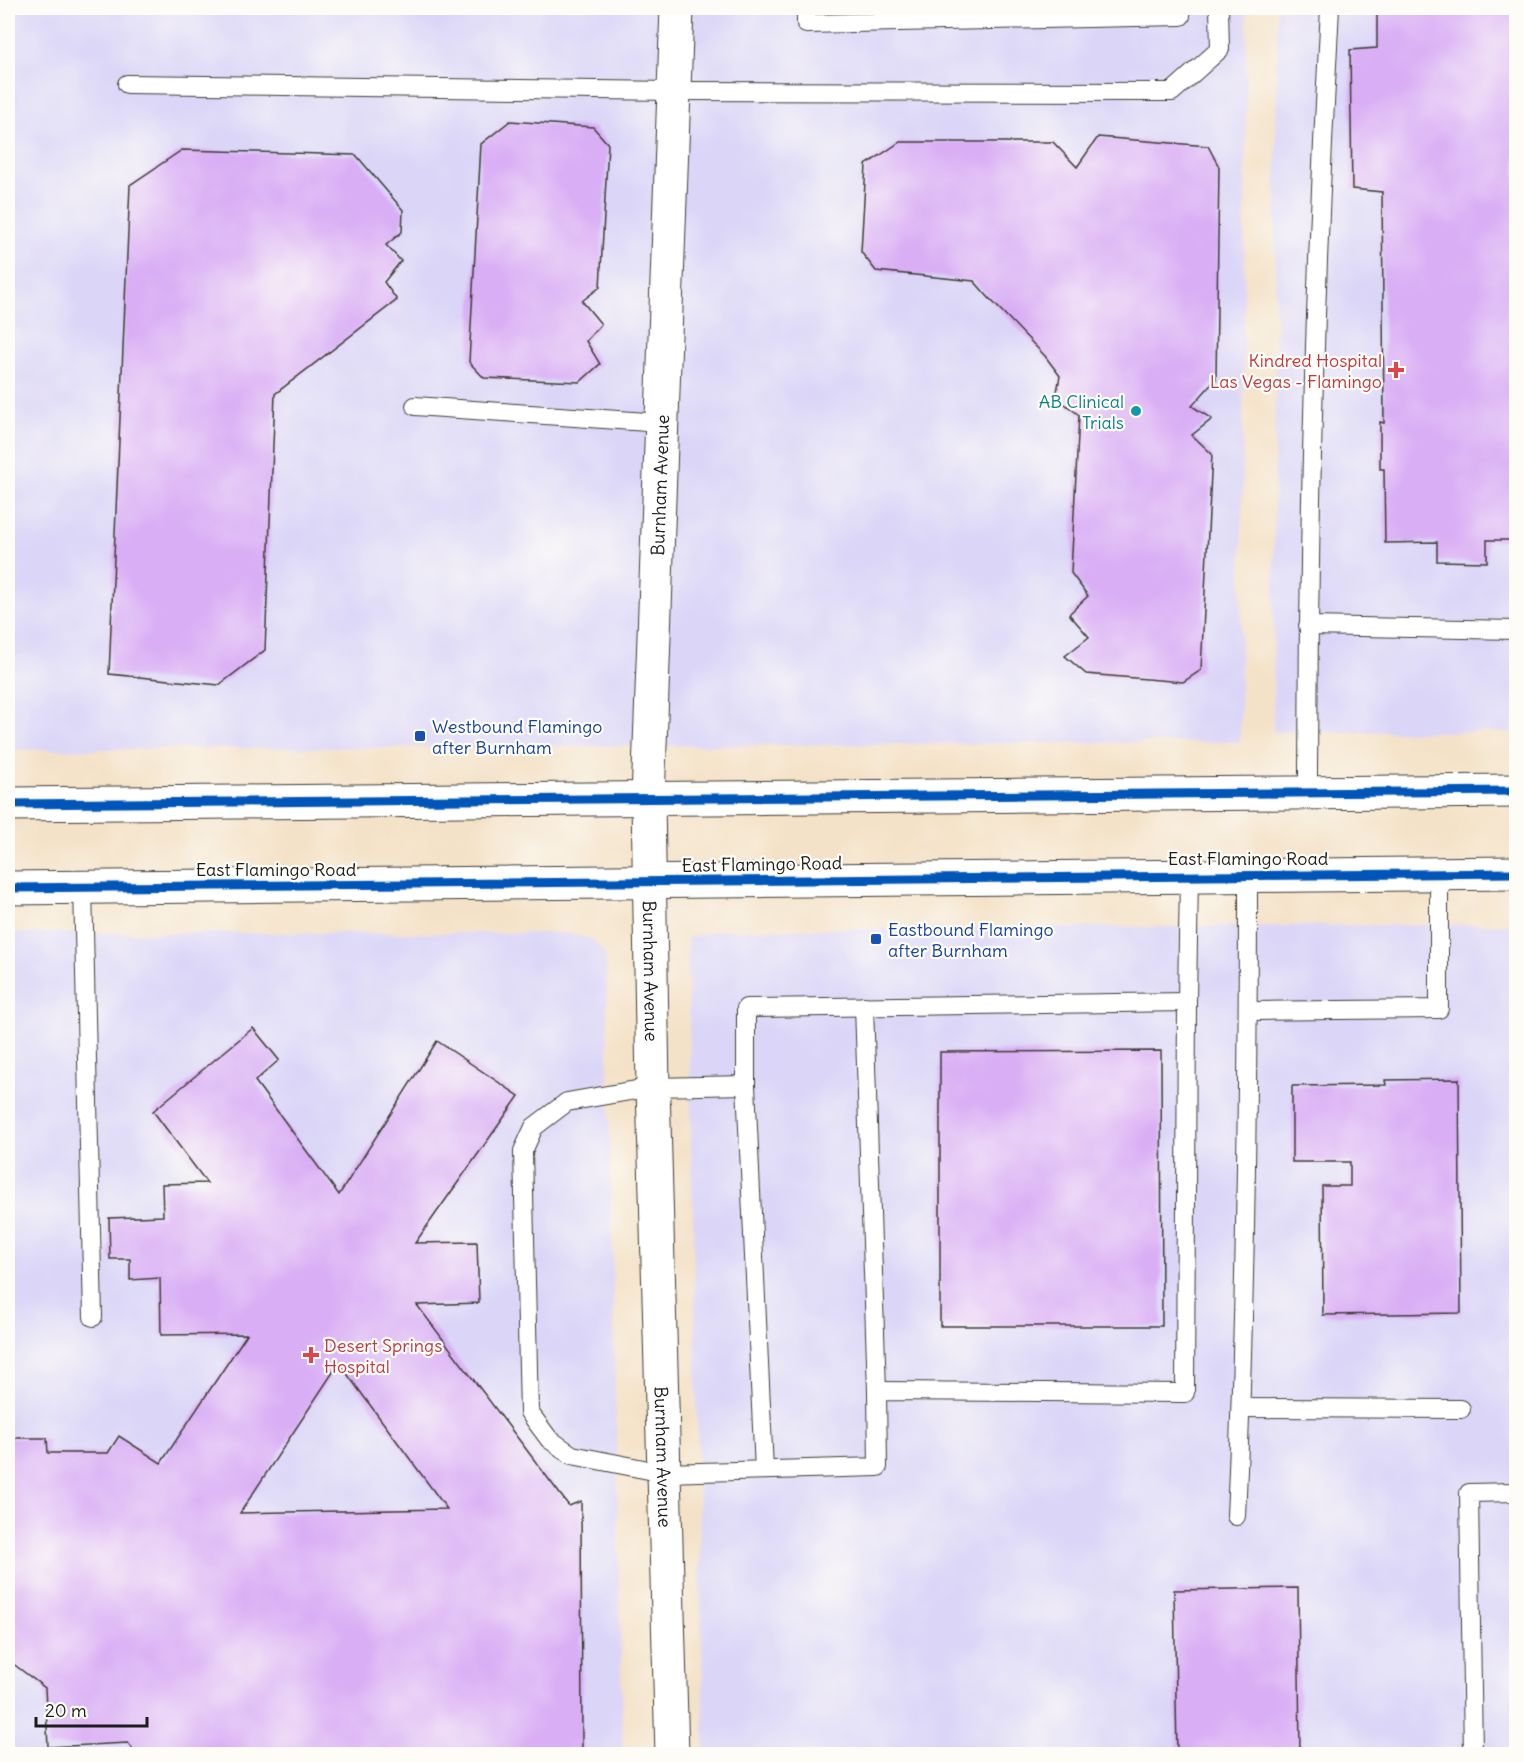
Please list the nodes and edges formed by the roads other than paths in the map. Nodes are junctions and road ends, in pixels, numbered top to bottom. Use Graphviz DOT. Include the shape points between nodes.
graph roads {
  1 [pos="677,8"];
  2 [pos="806,8"];
  3 [pos="1181,8"];
  4 [pos="1220,8"];
  5 [pos="1330,8"];
  6 [pos="127,84"];
  7 [pos="674,91"];
  8 [pos="415,406"];
  9 [pos="662,423"];
  10 [pos="1308,626"];
  11 [pos="1516,630"];
  12 [pos="1516,791"];
  13 [pos="1308,793"];
  14 [pos="648,800"];
  15 [pos="8,804"];
  16 [pos="1516,873"];
  17 [pos="1248,874"];
  18 [pos="1439,874"];
  19 [pos="1189,875"];
  20 [pos="649,882"];
  21 [pos="83,887"];
  22 [pos="8,888"];
  23 [pos="1187,1002"];
  24 [pos="864,1006"];
  25 [pos="1248,1011"];
  26 [pos="746,1085"];
  27 [pos="653,1087"];
  28 [pos="93,1317"];
  29 [pos="877,1391"];
  30 [pos="1241,1408"];
  31 [pos="1461,1409"];
  32 [pos="764,1470"];
  33 [pos="664,1473"];
  34 [pos="1516,1492"];
  35 [pos="1236,1516"];
  36 [pos="672,1755"];
  37 [pos="1473,1755"];
  1 -- 7 [label="main road, Burnham Avenue"];
  2 -- 3 [label="lane" via="806,24 1181,16"];
  4 -- 7 [label="lane" via="1220,49 1172,92"];
  5 -- 10 [label="lane" via="1321,159"];
  6 -- 7 [label="lane"];
  7 -- 9 [label="main road, Burnham Avenue"];
  8 -- 9 [label="lane"];
  9 -- 14 [label="main road, Burnham Avenue"];
  10 -- 11 [label="lane"];
  10 -- 13 [label="lane"];
  12 -- 13 [label="main road"];
  13 -- 14 [label="main road"];
  14 -- 15 [label="main road"];
  14 -- 20 [label="main road, Burnham Avenue"];
  16 -- 18 [label="main road, East Flamingo Road"];
  17 -- 18 [label="main road, East Flamingo Road"];
  17 -- 19 [label="main road, East Flamingo Road"];
  17 -- 25 [label="lane"];
  18 -- 25 [label="lane" via="1439,1010"];
  19 -- 20 [label="main road, East Flamingo Road"];
  19 -- 23 [label="lane"];
  20 -- 21 [label="main road, East Flamingo Road"];
  20 -- 27 [label="main road, Burnham Avenue"];
  21 -- 22 [label="main road, East Flamingo Road"];
  21 -- 28 [label="lane"];
  23 -- 24 [label="lane"];
  23 -- 29 [label="lane" via="1185,1393"];
  24 -- 26 [label="lane" via="746,1008"];
  24 -- 29 [label="lane"];
  25 -- 30 [label="lane"];
  26 -- 27 [label="lane"];
  26 -- 32 [label="lane"];
  27 -- 33 [label="main road, Burnham Avenue"];
  27 -- 33 [label="lane" via="567,1102 534,1127 523,1151 529,1412 549,1439 572,1455"];
  29 -- 32 [label="lane" via="878,1467"];
  30 -- 31 [label="lane"];
  30 -- 35 [label="lane"];
  32 -- 33 [label="lane"];
  33 -- 36 [label="main road, Burnham Avenue"];
  34 -- 37 [label="lane" via="1469,1493"];
}
